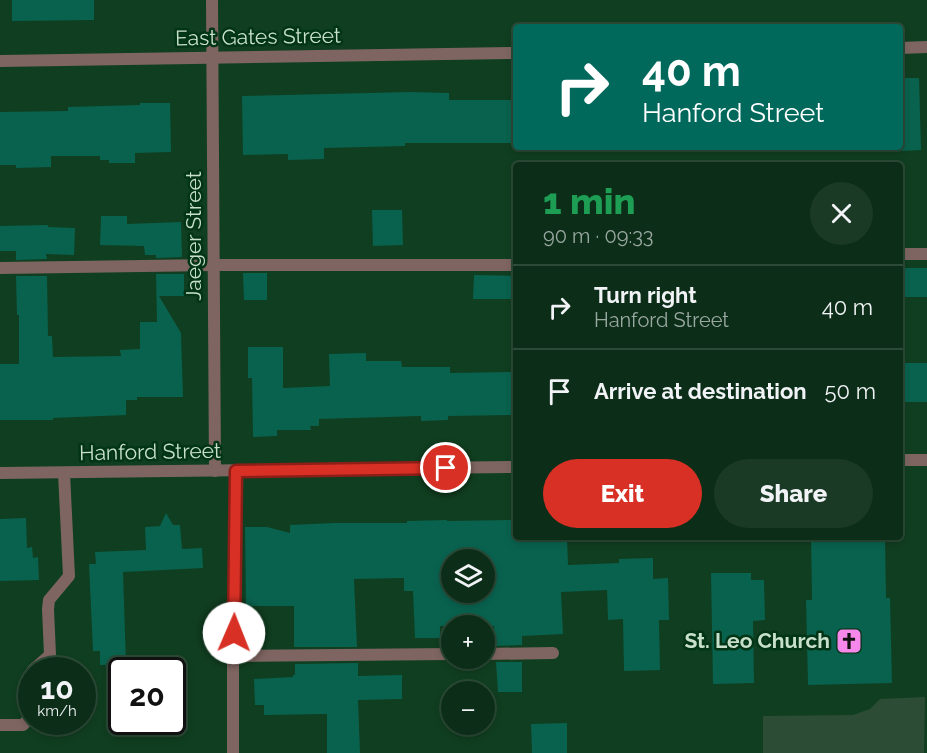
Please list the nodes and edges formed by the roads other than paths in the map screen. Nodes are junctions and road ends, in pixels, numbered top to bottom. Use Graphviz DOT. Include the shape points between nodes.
graph roads {
  1 [pos="212,0"];
  2 [pos="927,47"];
  3 [pos="903,48"];
  4 [pos="513,53"];
  5 [pos="213,57"];
  6 [pos="0,61"];
  7 [pos="903,254"];
  8 [pos="927,254"];
  9 [pos="214,265"];
  10 [pos="513,265"];
  11 [pos="0,268"];
  12 [pos="903,460"];
  13 [pos="927,460"];
  14 [pos="513,467"];
  15 [pos="215,471"];
  16 [pos="236,471"];
  17 [pos="64,473"];
  18 [pos="0,474"];
  19 [pos="553,653"];
  20 [pos="441,654"];
  21 [pos="495,654"];
  22 [pos="233,656"];
  23 [pos="48,657"];
  24 [pos="0,725"];
  25 [pos="18,725"];
  26 [pos="233,753"];
  1 -- 5 [label="street, Jaeger Street"];
  2 -- 3 [label="street"];
  4 -- 5 [label="street, East Gates Street"];
  5 -- 6 [label="street, East Gates Street"];
  5 -- 9 [label="street, Jaeger Street"];
  7 -- 8 [label="street"];
  9 -- 10 [label="street"];
  9 -- 11 [label="street"];
  9 -- 15 [label="street, Jaeger Street"];
  12 -- 13 [label="street"];
  14 -- 16 [label="street, Hanford Street"];
  15 -- 16 [label="street, Hanford Street"];
  15 -- 17 [label="street, Hanford Street"];
  16 -- 22 [label="street"];
  17 -- 18 [label="street, Hanford Street"];
  17 -- 23 [label="street" via="69,576 49,600"];
  19 -- 21 [label="street"];
  20 -- 22 [label="street"];
  22 -- 26 [label="street"];
  24 -- 25 [label="street"];
}
